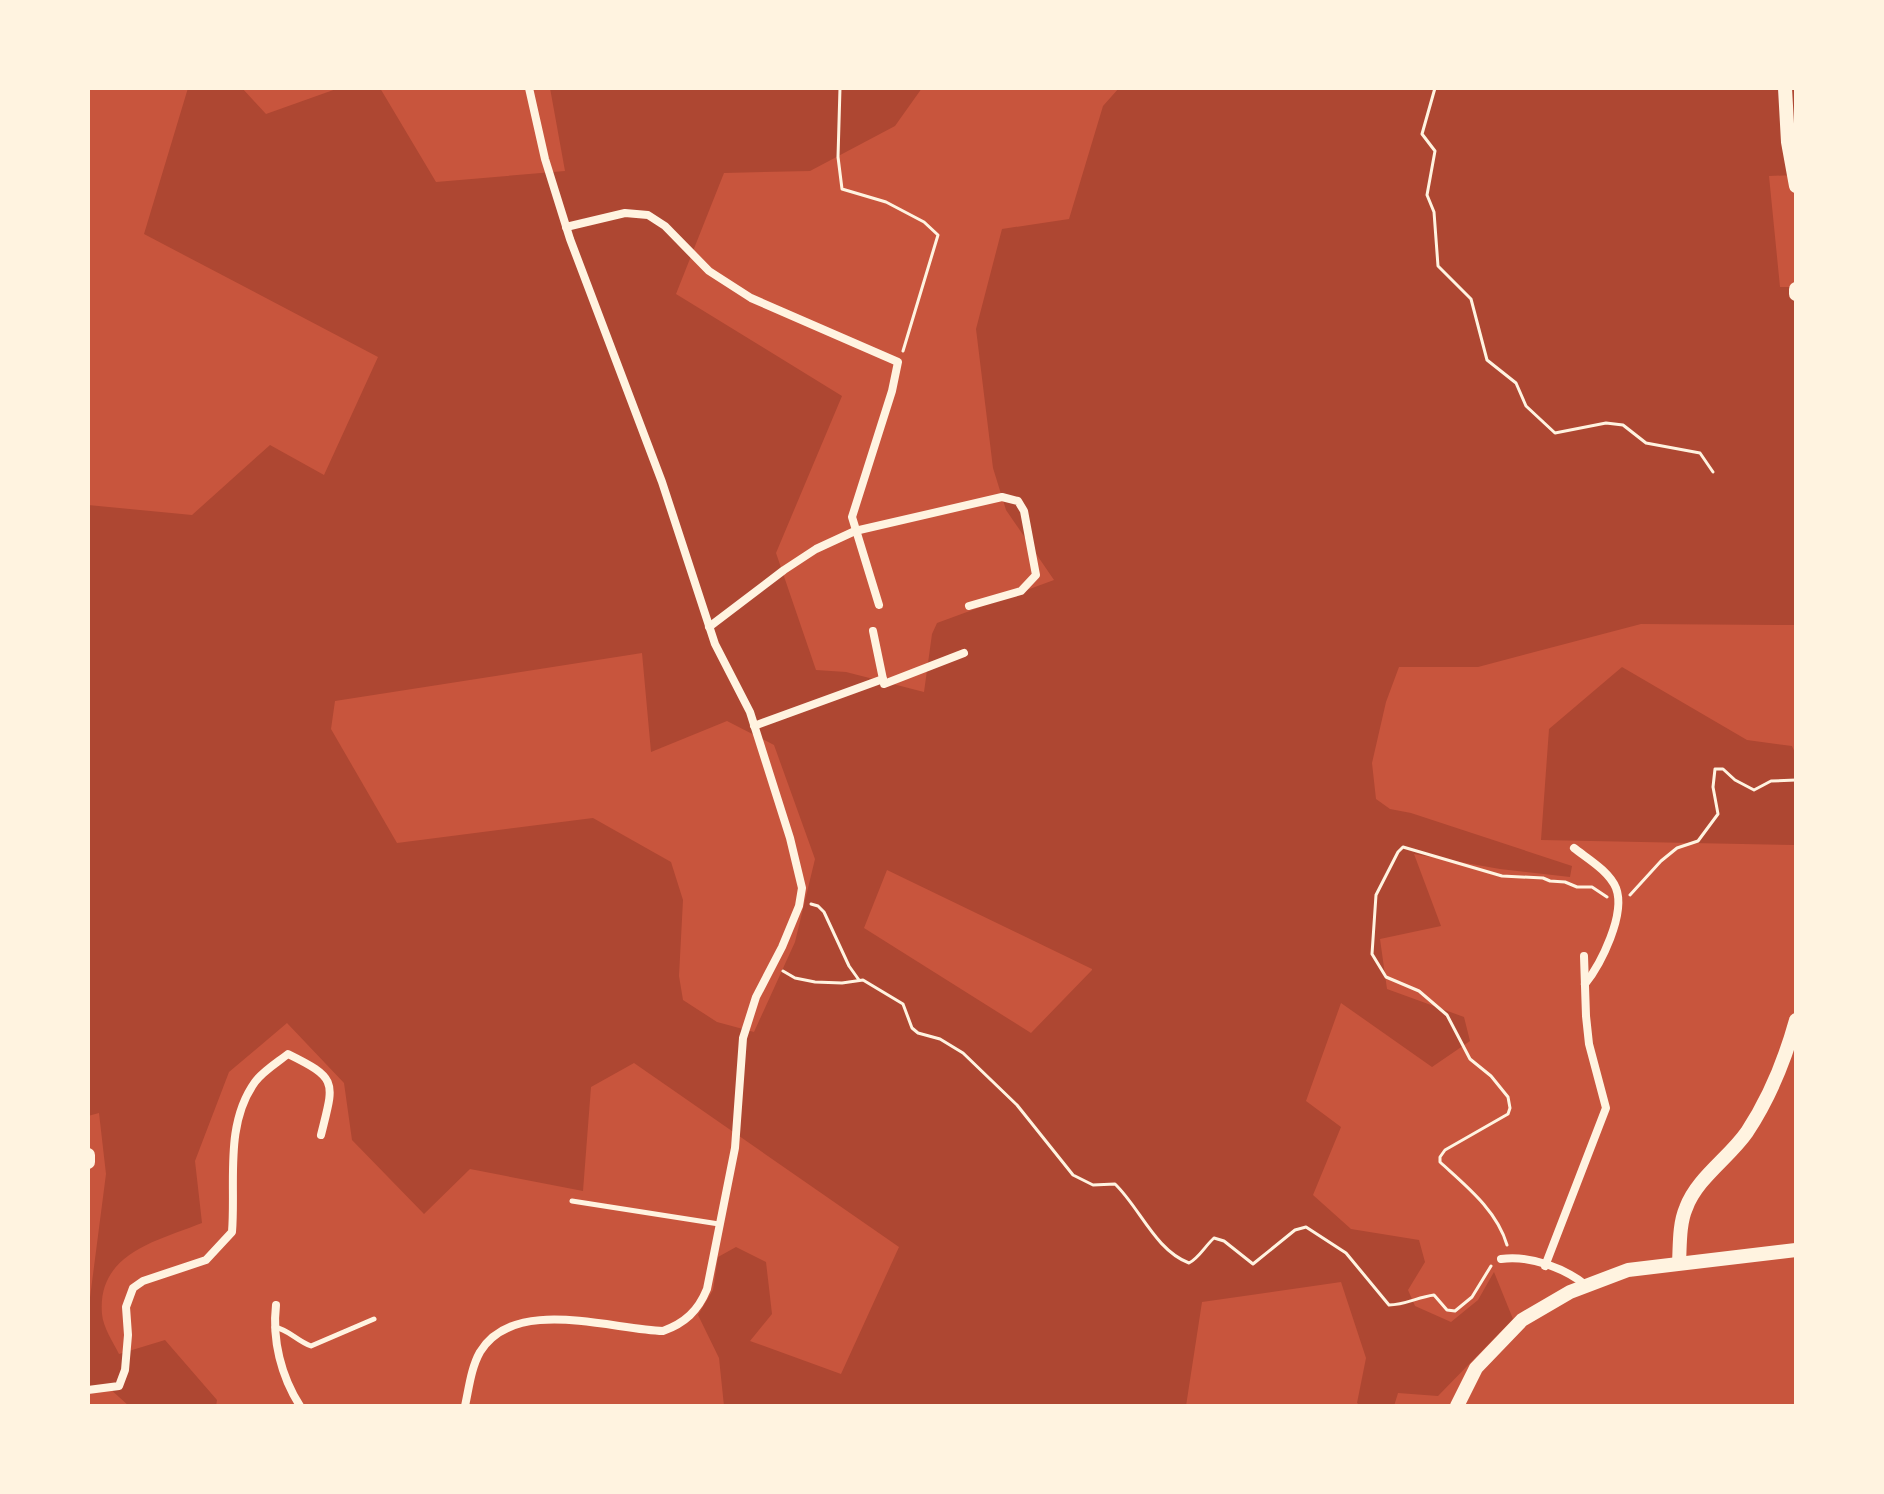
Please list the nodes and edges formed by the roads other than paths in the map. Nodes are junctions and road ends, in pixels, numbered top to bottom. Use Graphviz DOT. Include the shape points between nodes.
graph roads {
  1 [pos="529,88"];
  2 [pos="1785,88"];
  3 [pos="1796,186"];
  4 [pos="566,227"];
  5 [pos="855,531"];
  6 [pos="879,605"];
  7 [pos="969,606"];
  8 [pos="709,627"];
  9 [pos="873,631"];
  10 [pos="964,653"];
  11 [pos="883,679"];
  12 [pos="754,726"];
  13 [pos="1574,848"];
  14 [pos="1584,956"];
  15 [pos="1585,985"];
  16 [pos="1796,1020"];
  17 [pos="321,1135"];
  18 [pos="88,1155"];
  19 [pos="88,1162"];
  20 [pos="572,1201"];
  21 [pos="719,1224"];
  22 [pos="1796,1250"];
  23 [pos="1506,1258"];
  24 [pos="1685,1262"];
  25 [pos="1545,1266"];
  26 [pos="1587,1286"];
  27 [pos="276,1305"];
  28 [pos="374,1319"];
  29 [pos="273,1326"];
  30 [pos="88,1390"];
  31 [pos="300,1406"];
  32 [pos="465,1406"];
  33 [pos="1457,1406"];
  1 -- 4 [label="street"];
  2 -- 3 [label="main road"];
  4 -- 5 [label="street" via="625,213 648,215 709,271 751,298 898,362 852,517"];
  4 -- 8 [label="street" via="662,482"];
  5 -- 6 [label="street"];
  5 -- 7 [label="street" via="1002,497 1018,501 1036,575 1021,591"];
  5 -- 8 [label="street" via="794,563"];
  8 -- 12 [label="street"];
  9 -- 11 [label="street"];
  10 -- 11 [label="street" via="884,684"];
  11 -- 12 [label="street"];
  12 -- 21 [label="street" via="802,888 743,1038 735,1148"];
  13 -- 15 [label="street" via="1606,874 1616,887 1618,903 1609,940"];
  14 -- 15 [label="street"];
  15 -- 25 [label="street" via="1589,1044 1606,1108"];
  16 -- 24 [label="main road" via="1764,1104 1685,1210"];
  17 -- 30 [label="street" via="330,1084 326,1075 288,1054 255,1081 241,1111 233,1147 232,1232 206,1260 133,1288 126,1307 125,1370 119,1386"];
  18 -- 19 [label="main road"];
  20 -- 21 [label="lane"];
  21 -- 32 [label="street" via="707,1289 678,1325 663,1331 550,1319 521,1322 492,1338 481,1351"];
  22 -- 24 [label="main road"];
  23 -- 25 [label="street"];
  24 -- 26 [label="main road" via="1628,1270"];
  25 -- 26 [label="street" via="1571,1273"];
  26 -- 33 [label="main road" via="1522,1320 1476,1368"];
  27 -- 29 [label="street"];
  28 -- 29 [label="lane" via="311,1346"];
  29 -- 31 [label="street"];
}
